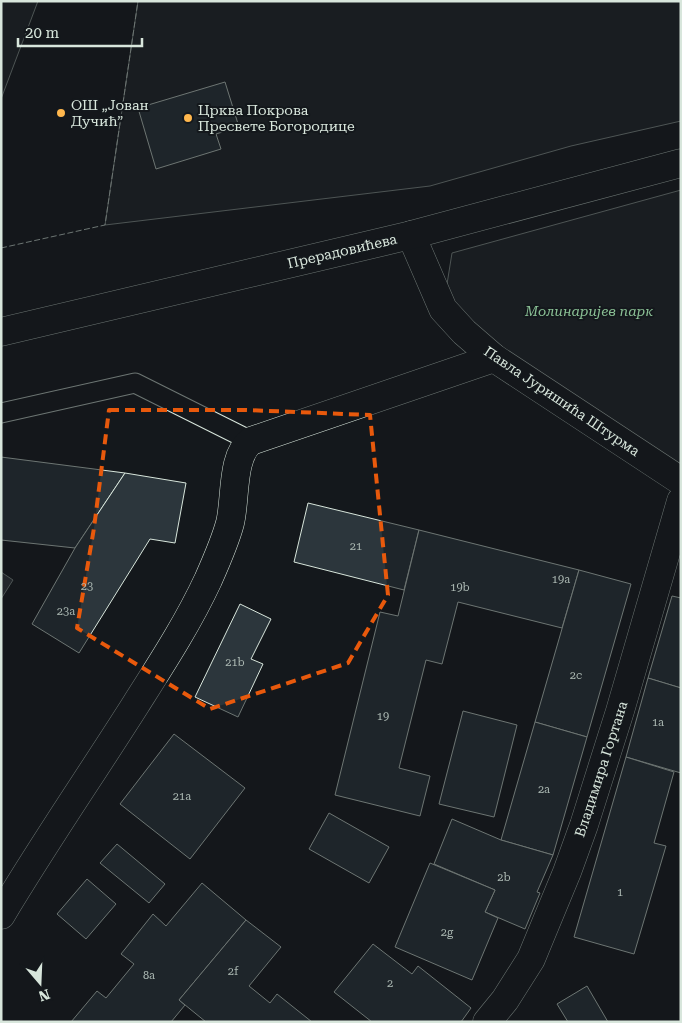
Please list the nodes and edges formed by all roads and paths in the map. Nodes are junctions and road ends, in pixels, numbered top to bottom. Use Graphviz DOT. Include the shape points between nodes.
graph roads {
  1 [pos="681,163"];
  2 [pos="411,234"];
  3 [pos="1,332"];
  4 [pos="494,358"];
  5 [pos="1,413"];
  6 [pos="251,441"];
  7 [pos="681,481"];
  8 [pos="681,501"];
  9 [pos="1,915"];
  10 [pos="486,1022"];
  1 -- 2 [label="street, Прерадовићева"];
  2 -- 3 [label="street, Прерадовићева"];
  2 -- 4 [label="street, Павла Јуришића Штурма" via="442,309"];
  4 -- 6 [label="street"];
  4 -- 7 [label="street, Павла Јуришића Штурма"];
  5 -- 6 [label="lane" via="135,384"];
  6 -- 9 [label="street" via="239,458 230,523 195,609"];
  8 -- 10 [label="street, Владимира Гортана" via="620,711 567,872 531,960"];
}
